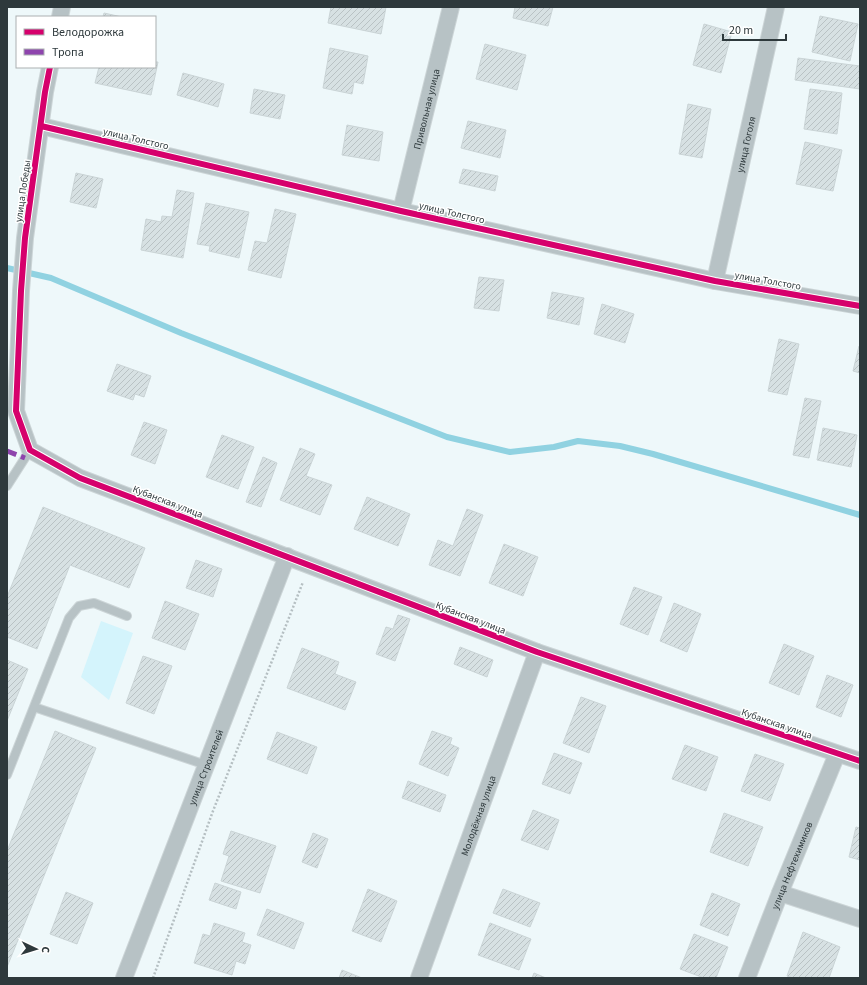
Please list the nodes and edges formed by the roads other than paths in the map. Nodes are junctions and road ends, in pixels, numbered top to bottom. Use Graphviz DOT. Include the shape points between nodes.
graph roads {
  1 [pos="451,7"];
  2 [pos="776,7"];
  3 [pos="50,68"];
  4 [pos="41,126"];
  5 [pos="401,211"];
  6 [pos="715,281"];
  7 [pos="860,306"];
  8 [pos="30,450"];
  9 [pos="7,486"];
  10 [pos="287,556"];
  11 [pos="127,616"];
  12 [pos="537,652"];
  13 [pos="34,707"];
  14 [pos="837,754"];
  15 [pos="860,761"];
  16 [pos="206,766"];
  17 [pos="7,775"];
  18 [pos="780,893"];
  19 [pos="860,919"];
  20 [pos="124,978"];
  21 [pos="419,978"];
  22 [pos="747,978"];
  1 -- 5 [label="street, Привольная улица"];
  2 -- 6 [label="street, улица Гоголя"];
  3 -- 4 [label="street, улица Победы"];
  4 -- 5 [label="street, улица Толстого"];
  4 -- 8 [label="street, улица Победы" via="25,238 16,411"];
  5 -- 6 [label="street, улица Толстого"];
  6 -- 7 [label="street, улица Толстого"];
  8 -- 9 [label="lane"];
  8 -- 10 [label="street, Кубанская улица" via="80,478"];
  10 -- 12 [label="street, Кубанская улица"];
  10 -- 16 [label="street, улица Строителей"];
  11 -- 13 [label="lane" via="94,603 79,606 69,618"];
  12 -- 14 [label="street, Кубанская улица"];
  12 -- 21 [label="street, Молодёжная улица"];
  13 -- 16 [label="lane"];
  13 -- 17 [label="lane"];
  14 -- 15 [label="street, Кубанская улица"];
  14 -- 18 [label="street, улица Нефтехимиков"];
  16 -- 20 [label="street, улица Строителей"];
  18 -- 19 [label="street"];
  18 -- 22 [label="street, улица Нефтехимиков"];
}
